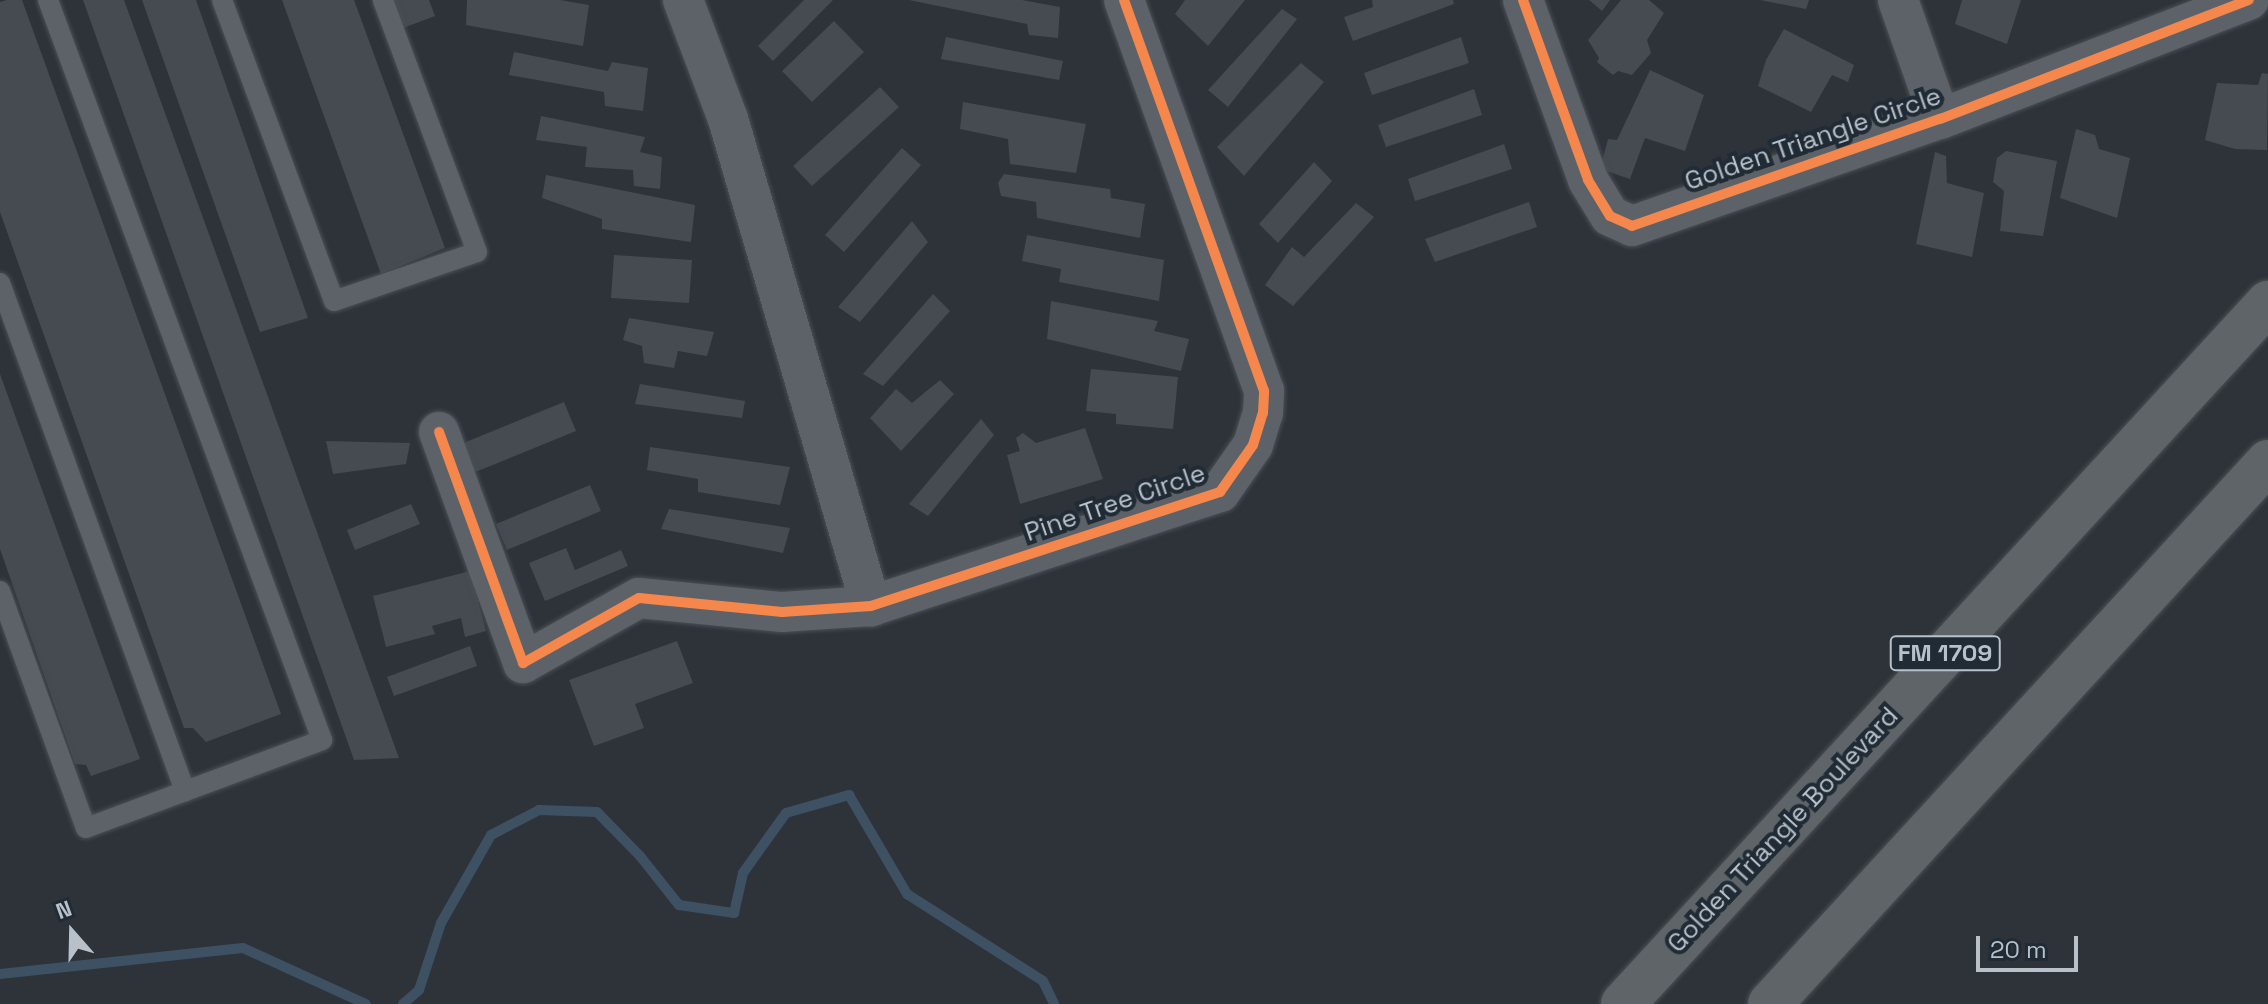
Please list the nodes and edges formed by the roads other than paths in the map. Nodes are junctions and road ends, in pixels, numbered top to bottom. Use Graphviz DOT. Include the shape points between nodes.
graph roads {
  1 [pos="48,0"];
  2 [pos="222,0"];
  3 [pos="383,0"];
  4 [pos="683,0"];
  5 [pos="1124,0"];
  6 [pos="1523,0"];
  7 [pos="1898,0"];
  8 [pos="2249,0"];
  9 [pos="1940,119"];
  10 [pos="0,283"];
  11 [pos="2268,303"];
  12 [pos="439,432"];
  13 [pos="2268,462"];
  14 [pos="0,591"];
  15 [pos="871,606"];
  16 [pos="185,791"];
  17 [pos="1623,1004"];
  18 [pos="1770,1004"];
  1 -- 16 [label="lane" via="322,740"];
  2 -- 3 [label="lane" via="334,301 477,252"];
  4 -- 15 [label="street" via="728,119"];
  5 -- 15 [label="street, Pine Tree Circle" via="1264,391 1253,445 1220,492"];
  6 -- 9 [label="street, Golden Triangle Circle" via="1588,180 1610,216 1632,226"];
  7 -- 9 [label="street"];
  8 -- 9 [label="street, Golden Triangle Circle"];
  10 -- 16 [label="lane"];
  11 -- 17 [label="main road, Golden Triangle Boulevard / FM 1709"];
  12 -- 15 [label="street, Pine Tree Circle" via="523,663 639,598 782,612"];
  13 -- 18 [label="main road"];
  14 -- 16 [label="lane" via="86,828"];
}
